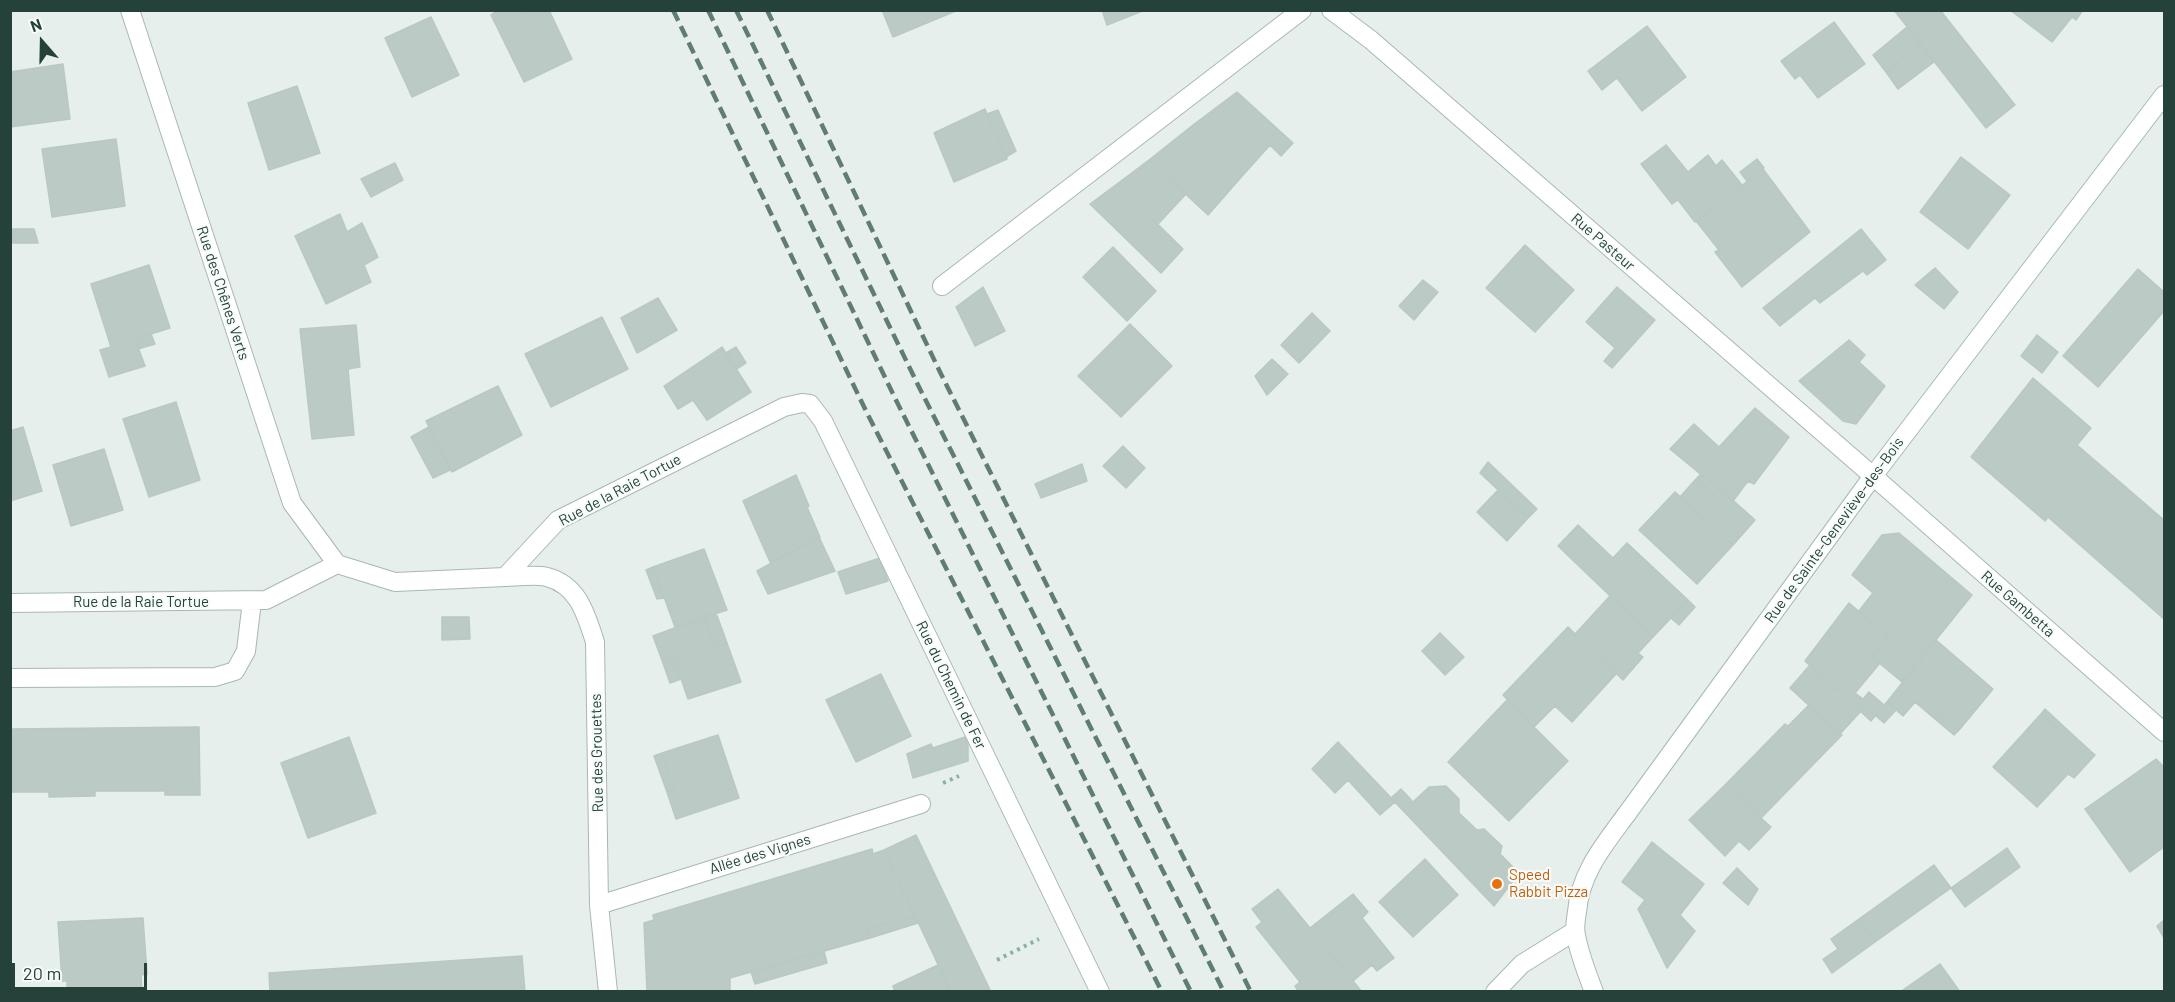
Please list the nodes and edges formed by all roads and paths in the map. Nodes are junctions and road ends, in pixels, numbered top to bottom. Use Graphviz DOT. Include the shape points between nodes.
graph roads {
  1 [pos="130,10"];
  2 [pos="1302,10"];
  3 [pos="1331,10"];
  4 [pos="2164,95"];
  5 [pos="942,286"];
  6 [pos="784,406"];
  7 [pos="1873,476"];
  8 [pos="337,564"];
  9 [pos="505,577"];
  10 [pos="252,601"];
  11 [pos="10,603"];
  12 [pos="10,678"];
  13 [pos="2164,732"];
  14 [pos="989,764"];
  15 [pos="921,804"];
  16 [pos="599,905"];
  17 [pos="1067,924"];
  18 [pos="1575,932"];
  19 [pos="997,960"];
  20 [pos="608,992"];
  21 [pos="1100,992"];
  22 [pos="1495,992"];
  23 [pos="1594,992"];
  1 -- 8 [label="street, Rue des Chênes Verts" via="292,503"];
  2 -- 5 [label="street"];
  3 -- 7 [label="street, Rue Pasteur" via="1371,40"];
  4 -- 7 [label="street, Rue de Sainte-Geneviève-des-Bois"];
  6 -- 9 [label="street, Rue de la Raie Tortue" via="558,520"];
  6 -- 14 [label="street, Rue du Chemin de Fer" via="810,404 823,421"];
  7 -- 13 [label="street, Rue Gambetta"];
  7 -- 18 [label="street, Rue de Sainte-Geneviève-des-Bois" via="1593,860 1581,886"];
  8 -- 9 [label="street" via="396,582"];
  8 -- 10 [label="street, Rue de la Raie Tortue" via="266,600"];
  9 -- 16 [label="street, Rue des Grouettes" via="547,577 570,589 585,608 595,642"];
  10 -- 11 [label="street, Rue de la Raie Tortue"];
  10 -- 12 [label="street" via="246,651 235,671 215,677"];
  14 -- 15 [label="path" via="942,783"];
  14 -- 17 [label="street, Rue du Chemin de Fer"];
  15 -- 16 [label="street, Allée des Vignes"];
  16 -- 20 [label="street, Rue des Grouettes"];
  17 -- 19 [label="path"];
  17 -- 21 [label="street, Rue du Chemin de Fer"];
  18 -- 22 [label="street" via="1522,964"];
  18 -- 23 [label="street, Rue de Sainte-Geneviève-des-Bois"];
}
